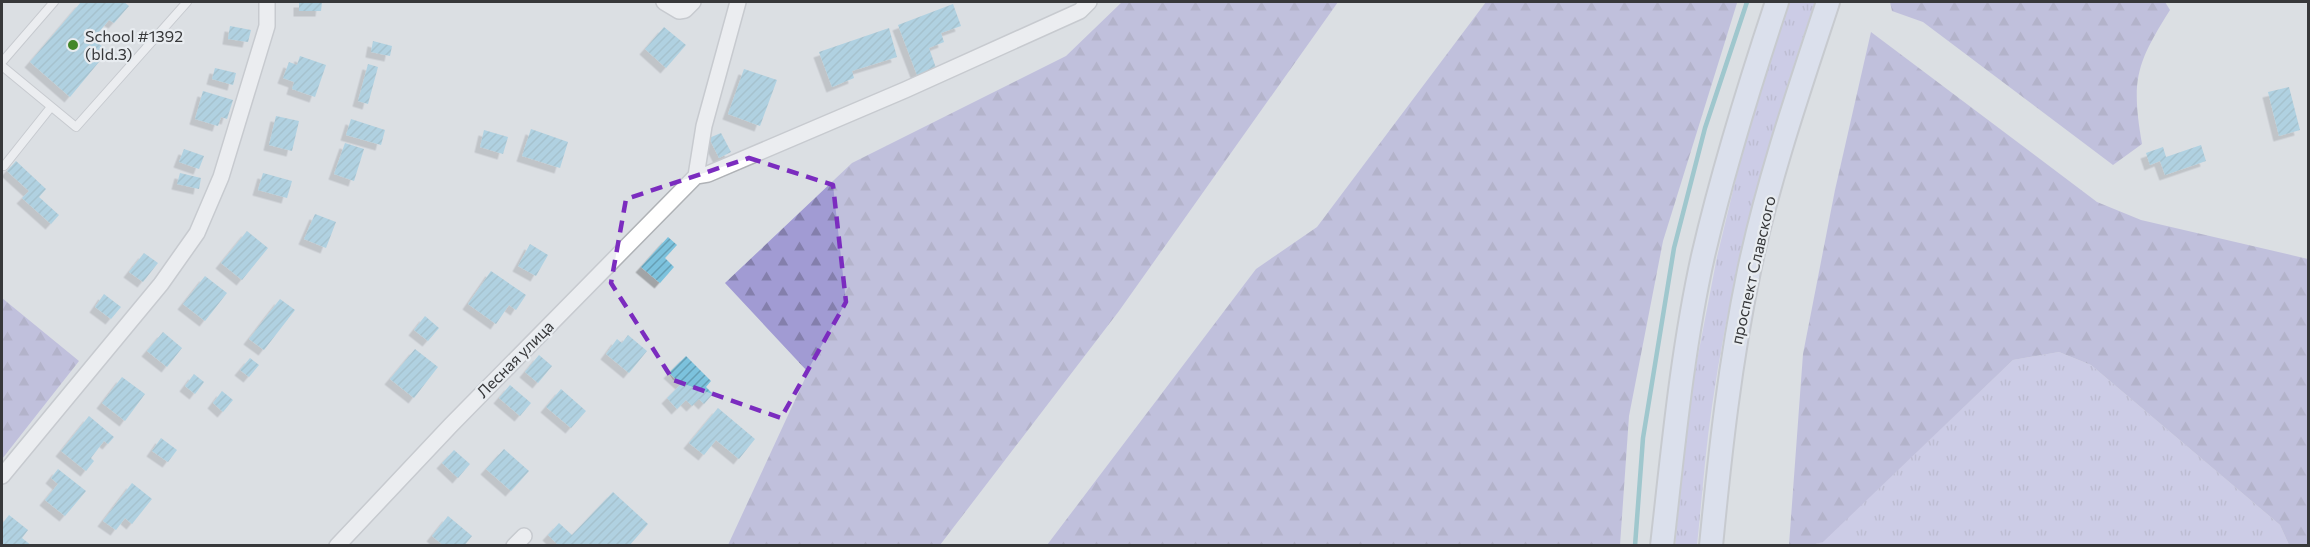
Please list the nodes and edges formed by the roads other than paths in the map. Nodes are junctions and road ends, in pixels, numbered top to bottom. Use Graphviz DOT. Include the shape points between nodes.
graph roads {
  1 [pos="54,2"];
  2 [pos="187,2"];
  3 [pos="267,2"];
  4 [pos="664,2"];
  5 [pos="693,2"];
  6 [pos="738,2"];
  7 [pos="1089,2"];
  8 [pos="1777,2"];
  9 [pos="1828,2"];
  10 [pos="2,64"];
  11 [pos="51,107"];
  12 [pos="4,165"];
  13 [pos="696,176"];
  14 [pos="2,476"];
  15 [pos="337,546"];
  16 [pos="1662,546"];
  17 [pos="1711,546"];
  1 -- 10 [label="lane"];
  2 -- 11 [label="lane" via="76,127"];
  3 -- 14 [label="street" via="264,37 221,177 197,233 154,292"];
  4 -- 5 [label="street" via="679,11"];
  6 -- 13 [label="street" via="704,126"];
  7 -- 13 [label="street" via="1080,11 905,90"];
  8 -- 16 [label="main road" via="1735,131 1703,257 1677,410"];
  9 -- 17 [label="main road, проспект Славского" via="1788,123 1749,270 1724,407"];
  10 -- 11 [label="lane"];
  11 -- 12 [label="lane"];
  13 -- 15 [label="street, Лесная улица"];
}
